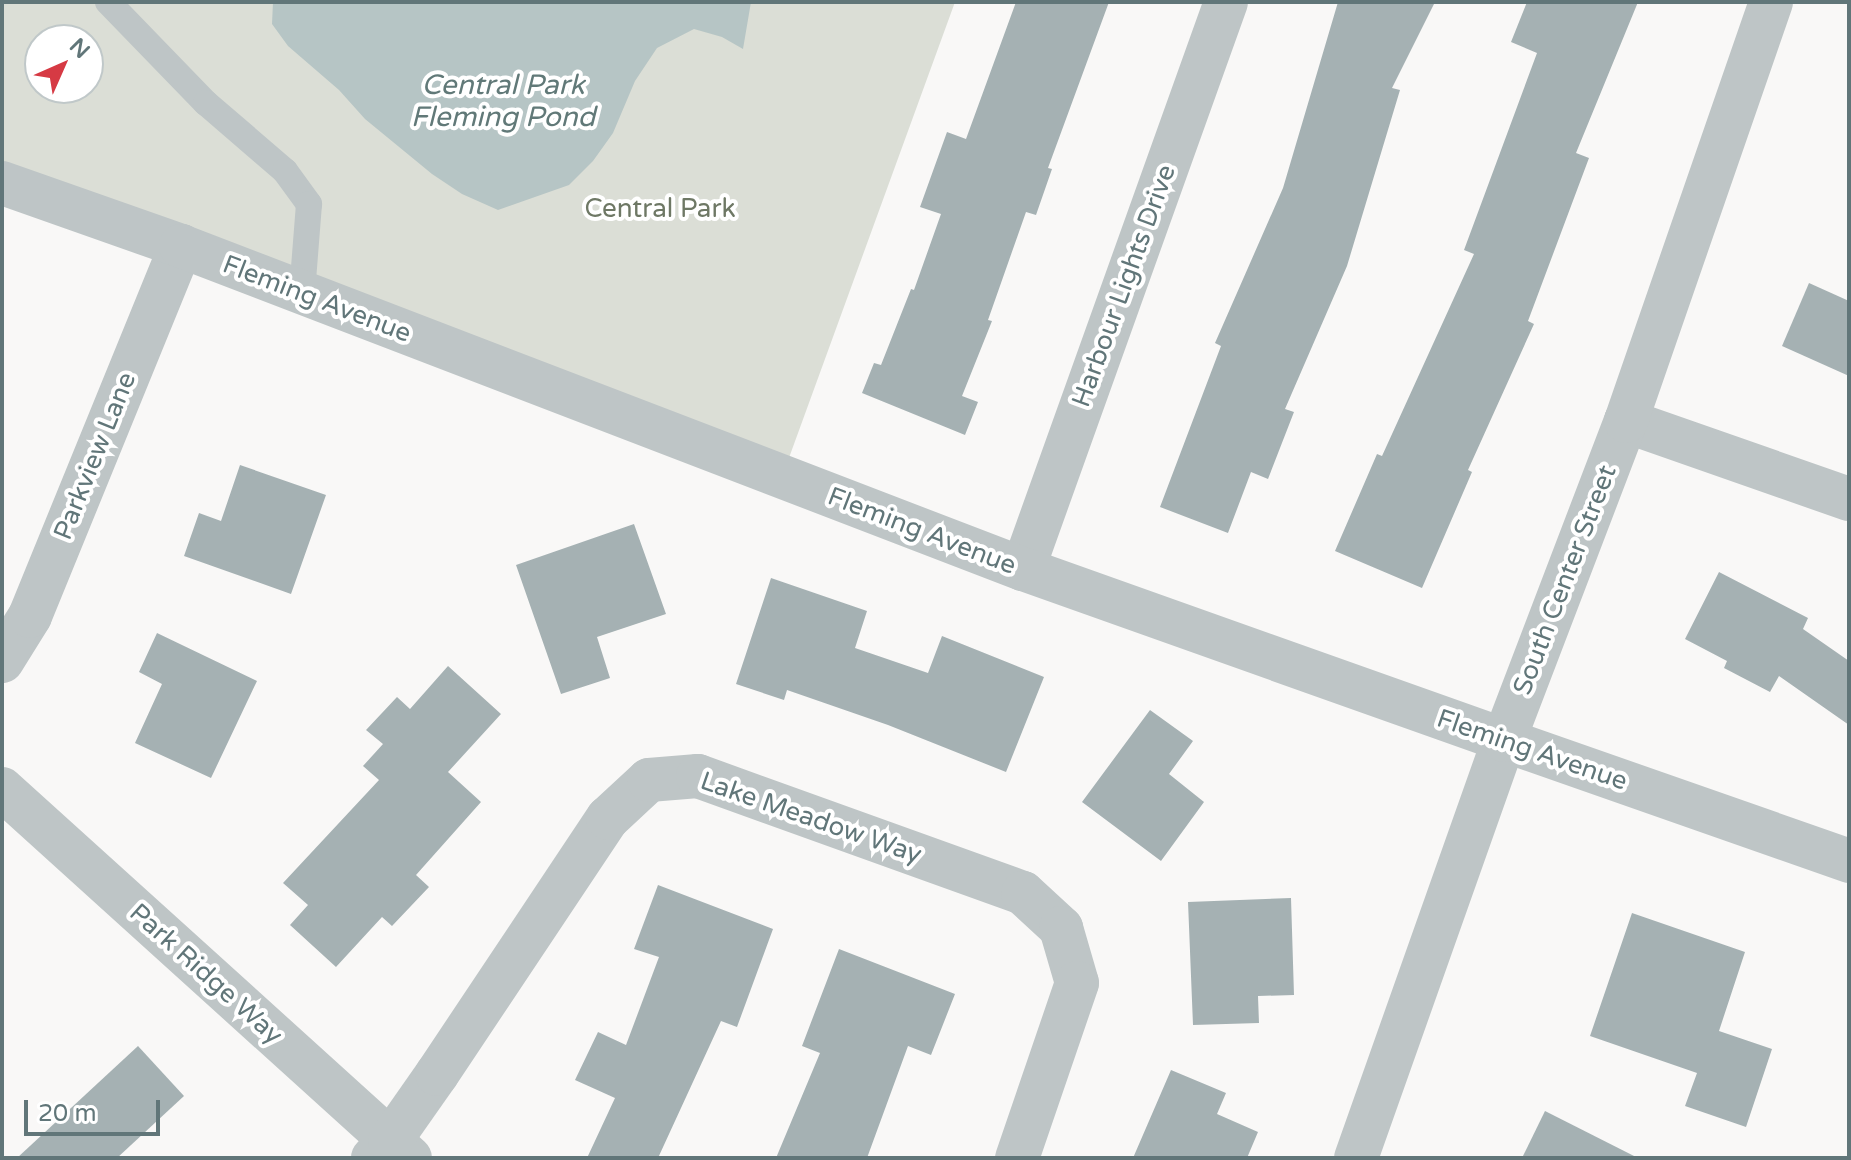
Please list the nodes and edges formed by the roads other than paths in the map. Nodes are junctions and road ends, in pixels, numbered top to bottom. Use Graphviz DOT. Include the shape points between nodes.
graph roads {
  1 [pos="108,2"];
  2 [pos="1226,2"];
  3 [pos="1771,2"];
  4 [pos="2,183"];
  5 [pos="181,246"];
  6 [pos="302,293"];
  7 [pos="1626,421"];
  8 [pos="1849,499"];
  9 [pos="1023,569"];
  10 [pos="2,661"];
  11 [pos="1504,740"];
  12 [pos="2,789"];
  13 [pos="1849,861"];
  14 [pos="391,1152"];
  15 [pos="1017,1158"];
  16 [pos="1356,1158"];
  1 -- 6 [label="lane" via="206,103 285,171 309,204"];
  2 -- 9 [label="street, Harbour Lights Drive"];
  3 -- 7 [label="street, South Center Street"];
  4 -- 5 [label="street, Fleming Avenue"];
  5 -- 6 [label="street, Fleming Avenue"];
  5 -- 10 [label="street, Parkview Lane" via="30,616"];
  6 -- 9 [label="street, Fleming Avenue"];
  7 -- 8 [label="street"];
  7 -- 11 [label="street, South Center Street"];
  9 -- 11 [label="street, Fleming Avenue"];
  11 -- 13 [label="street, Fleming Avenue"];
  11 -- 16 [label="street, South Center Street"];
  12 -- 14 [label="street, Park Ridge Way"];
  14 -- 15 [label="street, Lake Meadow Way" via="608,818 649,780 698,776 1023,893 1061,928 1077,983"];
}
